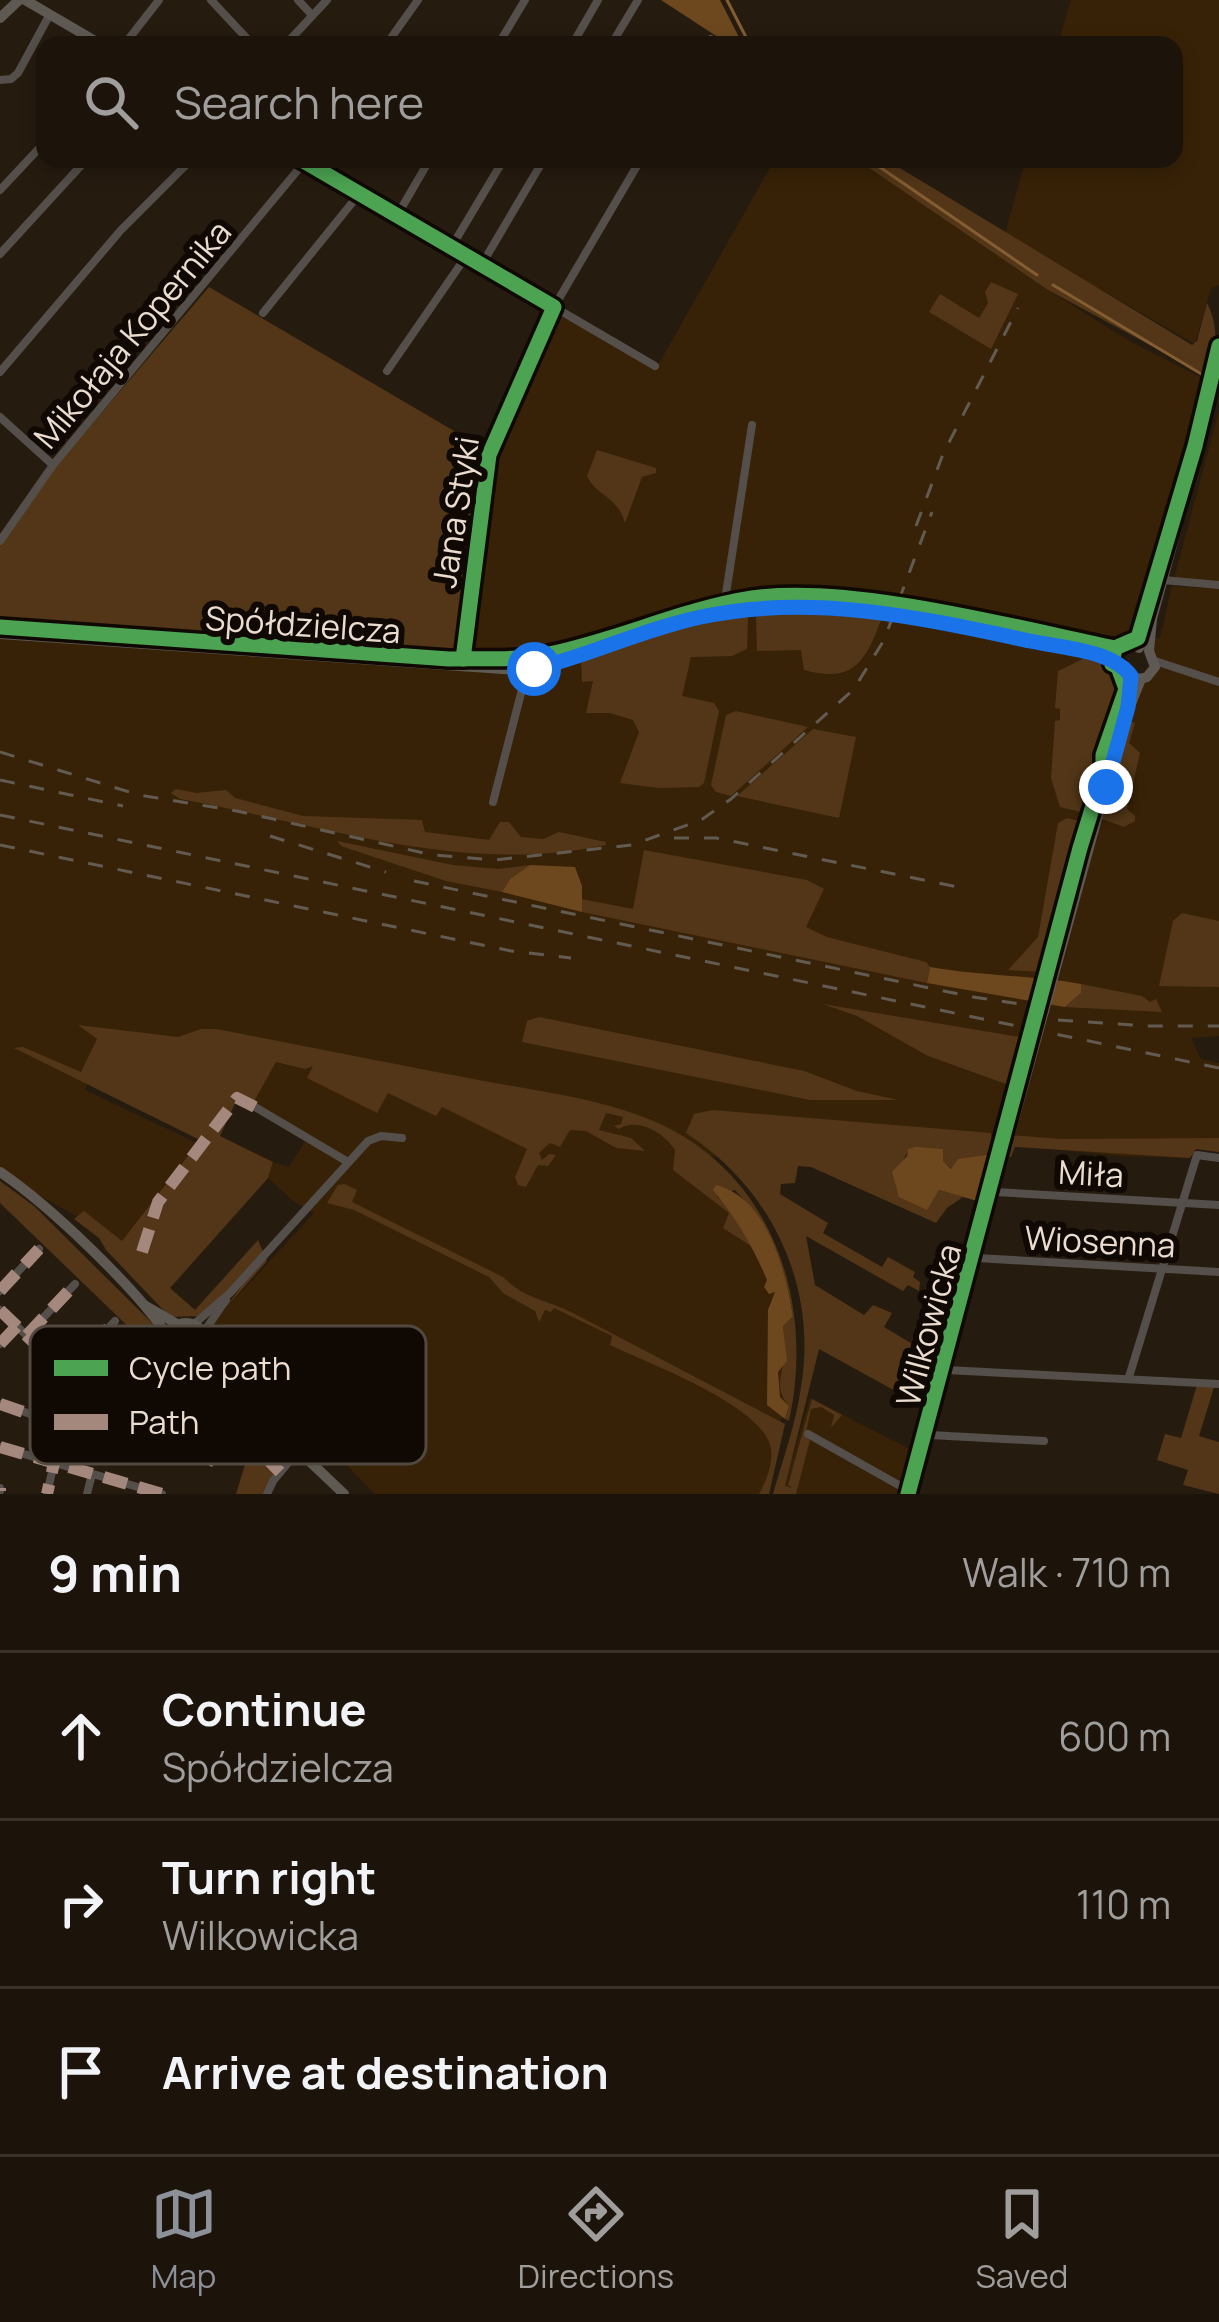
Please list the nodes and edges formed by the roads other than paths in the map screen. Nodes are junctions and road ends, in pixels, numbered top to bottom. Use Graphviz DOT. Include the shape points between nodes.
graph roads {
  1 [pos="22,0"];
  2 [pos="159,0"];
  3 [pos="211,0"];
  4 [pos="298,0"];
  5 [pos="327,0"];
  6 [pos="418,0"];
  7 [pos="524,0"];
  8 [pos="598,0"];
  9 [pos="638,0"];
  10 [pos="50,14"];
  11 [pos="312,15"];
  12 [pos="0,18"];
  13 [pos="38,36"];
  14 [pos="87,36"];
  15 [pos="131,36"];
  16 [pos="245,36"];
  17 [pos="293,36"];
  18 [pos="392,36"];
  19 [pos="503,36"];
  20 [pos="577,36"];
  21 [pos="616,36"];
  22 [pos="36,39"];
  23 [pos="0,80"];
  24 [pos="36,152"];
  25 [pos="79,168"];
  26 [pos="183,168"];
  27 [pos="297,168"];
  28 [pos="318,168"];
  29 [pos="425,168"];
  30 [pos="499,168"];
  31 [pos="539,168"];
  32 [pos="636,168"];
  33 [pos="0,190"];
  34 [pos="360,192"];
  35 [pos="398,214"];
  36 [pos="452,246"];
  37 [pos="0,254"];
  38 [pos="467,255"];
  39 [pos="482,264"];
  40 [pos="554,307"];
  41 [pos="263,314"];
  42 [pos="655,366"];
  43 [pos="387,371"];
  44 [pos="0,372"];
  45 [pos="1219,373"];
  46 [pos="0,417"];
  47 [pos="752,425"];
  48 [pos="53,465"];
  49 [pos="0,541"];
  50 [pos="1163,580"];
  51 [pos="1219,585"];
  52 [pos="723,613"];
  53 [pos="0,634"];
  54 [pos="1140,664"];
  55 [pos="462,666"];
  56 [pos="527,670"];
  57 [pos="1219,682"];
  58 [pos="493,802"];
  59 [pos="255,1107"];
  60 [pos="402,1138"];
  61 [pos="1219,1158"];
  62 [pos="348,1162"];
  63 [pos="0,1172"];
  64 [pos="995,1192"];
  65 [pos="1184,1203"];
  66 [pos="1219,1205"];
  67 [pos="39,1249"];
  68 [pos="977,1258"];
  69 [pos="1163,1269"];
  70 [pos="1219,1272"];
  71 [pos="75,1284"];
  72 [pos="0,1291"];
  73 [pos="146,1306"];
  74 [pos="0,1310"];
  75 [pos="115,1321"];
  76 [pos="177,1324"];
  77 [pos="17,1326"];
  78 [pos="35,1326"];
  79 [pos="110,1326"];
  80 [pos="160,1326"];
  81 [pos="188,1326"];
  82 [pos="200,1326"];
  83 [pos="30,1332"];
  84 [pos="27,1335"];
  85 [pos="30,1338"];
  86 [pos="0,1344"];
  87 [pos="947,1370"];
  88 [pos="1129,1377"];
  89 [pos="1219,1384"];
  90 [pos="808,1434"];
  91 [pos="930,1435"];
  92 [pos="1044,1442"];
  93 [pos="0,1447"];
  94 [pos="30,1457"];
  95 [pos="53,1464"];
  96 [pos="272,1464"];
  97 [pos="287,1464"];
  98 [pos="312,1464"];
  99 [pos="280,1472"];
  100 [pos="92,1474"];
  101 [pos="125,1489"];
  102 [pos="914,1492"];
  103 [pos="46,1494"];
  104 [pos="87,1494"];
  105 [pos="162,1494"];
  106 [pos="267,1494"];
  107 [pos="344,1494"];
  1 -- 10 [label="street"];
  1 -- 12 [label="street"];
  2 -- 15 [label="street"];
  3 -- 16 [label="street"];
  4 -- 11 [label="street"];
  5 -- 11 [label="street"];
  6 -- 18 [label="street"];
  7 -- 19 [label="street"];
  8 -- 20 [label="street"];
  9 -- 21 [label="street"];
  10 -- 13 [label="street"];
  10 -- 14 [label="street"];
  11 -- 17 [label="street"];
  22 -- 23 [label="street"];
  24 -- 33 [label="street"];
  25 -- 37 [label="street"];
  26 -- 44 [label="street"];
  27 -- 48 [label="street, Mikołaja Kopernika"];
  28 -- 34 [label="street"];
  29 -- 35 [label="street"];
  30 -- 36 [label="street"];
  31 -- 39 [label="street"];
  32 -- 40 [label="street"];
  34 -- 35 [label="street"];
  34 -- 41 [label="street"];
  35 -- 36 [label="street"];
  36 -- 38 [label="street"];
  38 -- 39 [label="street"];
  38 -- 43 [label="street"];
  39 -- 40 [label="street"];
  40 -- 42 [label="street"];
  40 -- 55 [label="street, Jana Styki" via="490,450"];
  45 -- 50 [label="street"];
  46 -- 48 [label="street"];
  47 -- 52 [label="street"];
  48 -- 49 [label="street, Mikołaja Kopernika"];
  50 -- 51 [label="street"];
  50 -- 54 [label="street"];
  52 -- 54 [label="street, Spółdzielcza" via="854,608"];
  52 -- 56 [label="street, Spółdzielcza"];
  53 -- 55 [label="street, Spółdzielcza"];
  54 -- 57 [label="street"];
  54 -- 64 [label="street, Wilkowicka"];
  55 -- 56 [label="street, Spółdzielcza"];
  56 -- 58 [label="street"];
  59 -- 62 [label="street"];
  60 -- 62 [label="street" via="373,1137"];
  61 -- 65 [label="street" via="1197,1155"];
  62 -- 82 [label="street"];
  63 -- 73 [label="street"];
  64 -- 65 [label="street, Miła"];
  64 -- 68 [label="street, Wilkowicka"];
  65 -- 66 [label="street, Miła"];
  65 -- 69 [label="street"];
  67 -- 72 [label="street"];
  68 -- 69 [label="street, Wiosenna"];
  68 -- 87 [label="street, Wilkowicka"];
  69 -- 70 [label="street, Wiosenna"];
  69 -- 88 [label="street"];
  71 -- 78 [label="street"];
  73 -- 76 [label="street"];
  73 -- 80 [label="street"];
  74 -- 77 [label="street"];
  75 -- 79 [label="street"];
  76 -- 81 [label="street"];
  77 -- 84 [label="street"];
  77 -- 86 [label="street"];
  83 -- 84 [label="street"];
  84 -- 85 [label="street"];
  87 -- 88 [label="street"];
  87 -- 91 [label="street, Wilkowicka"];
  88 -- 89 [label="street"];
  90 -- 102 [label="street"];
  91 -- 92 [label="street"];
  91 -- 102 [label="street, Wilkowicka"];
  93 -- 94 [label="street"];
  95 -- 100 [label="street"];
  95 -- 103 [label="street"];
  96 -- 99 [label="street"];
  97 -- 99 [label="street"];
  98 -- 107 [label="street"];
  99 -- 106 [label="street"];
  100 -- 101 [label="street"];
  100 -- 104 [label="street"];
  101 -- 105 [label="street"];
}
